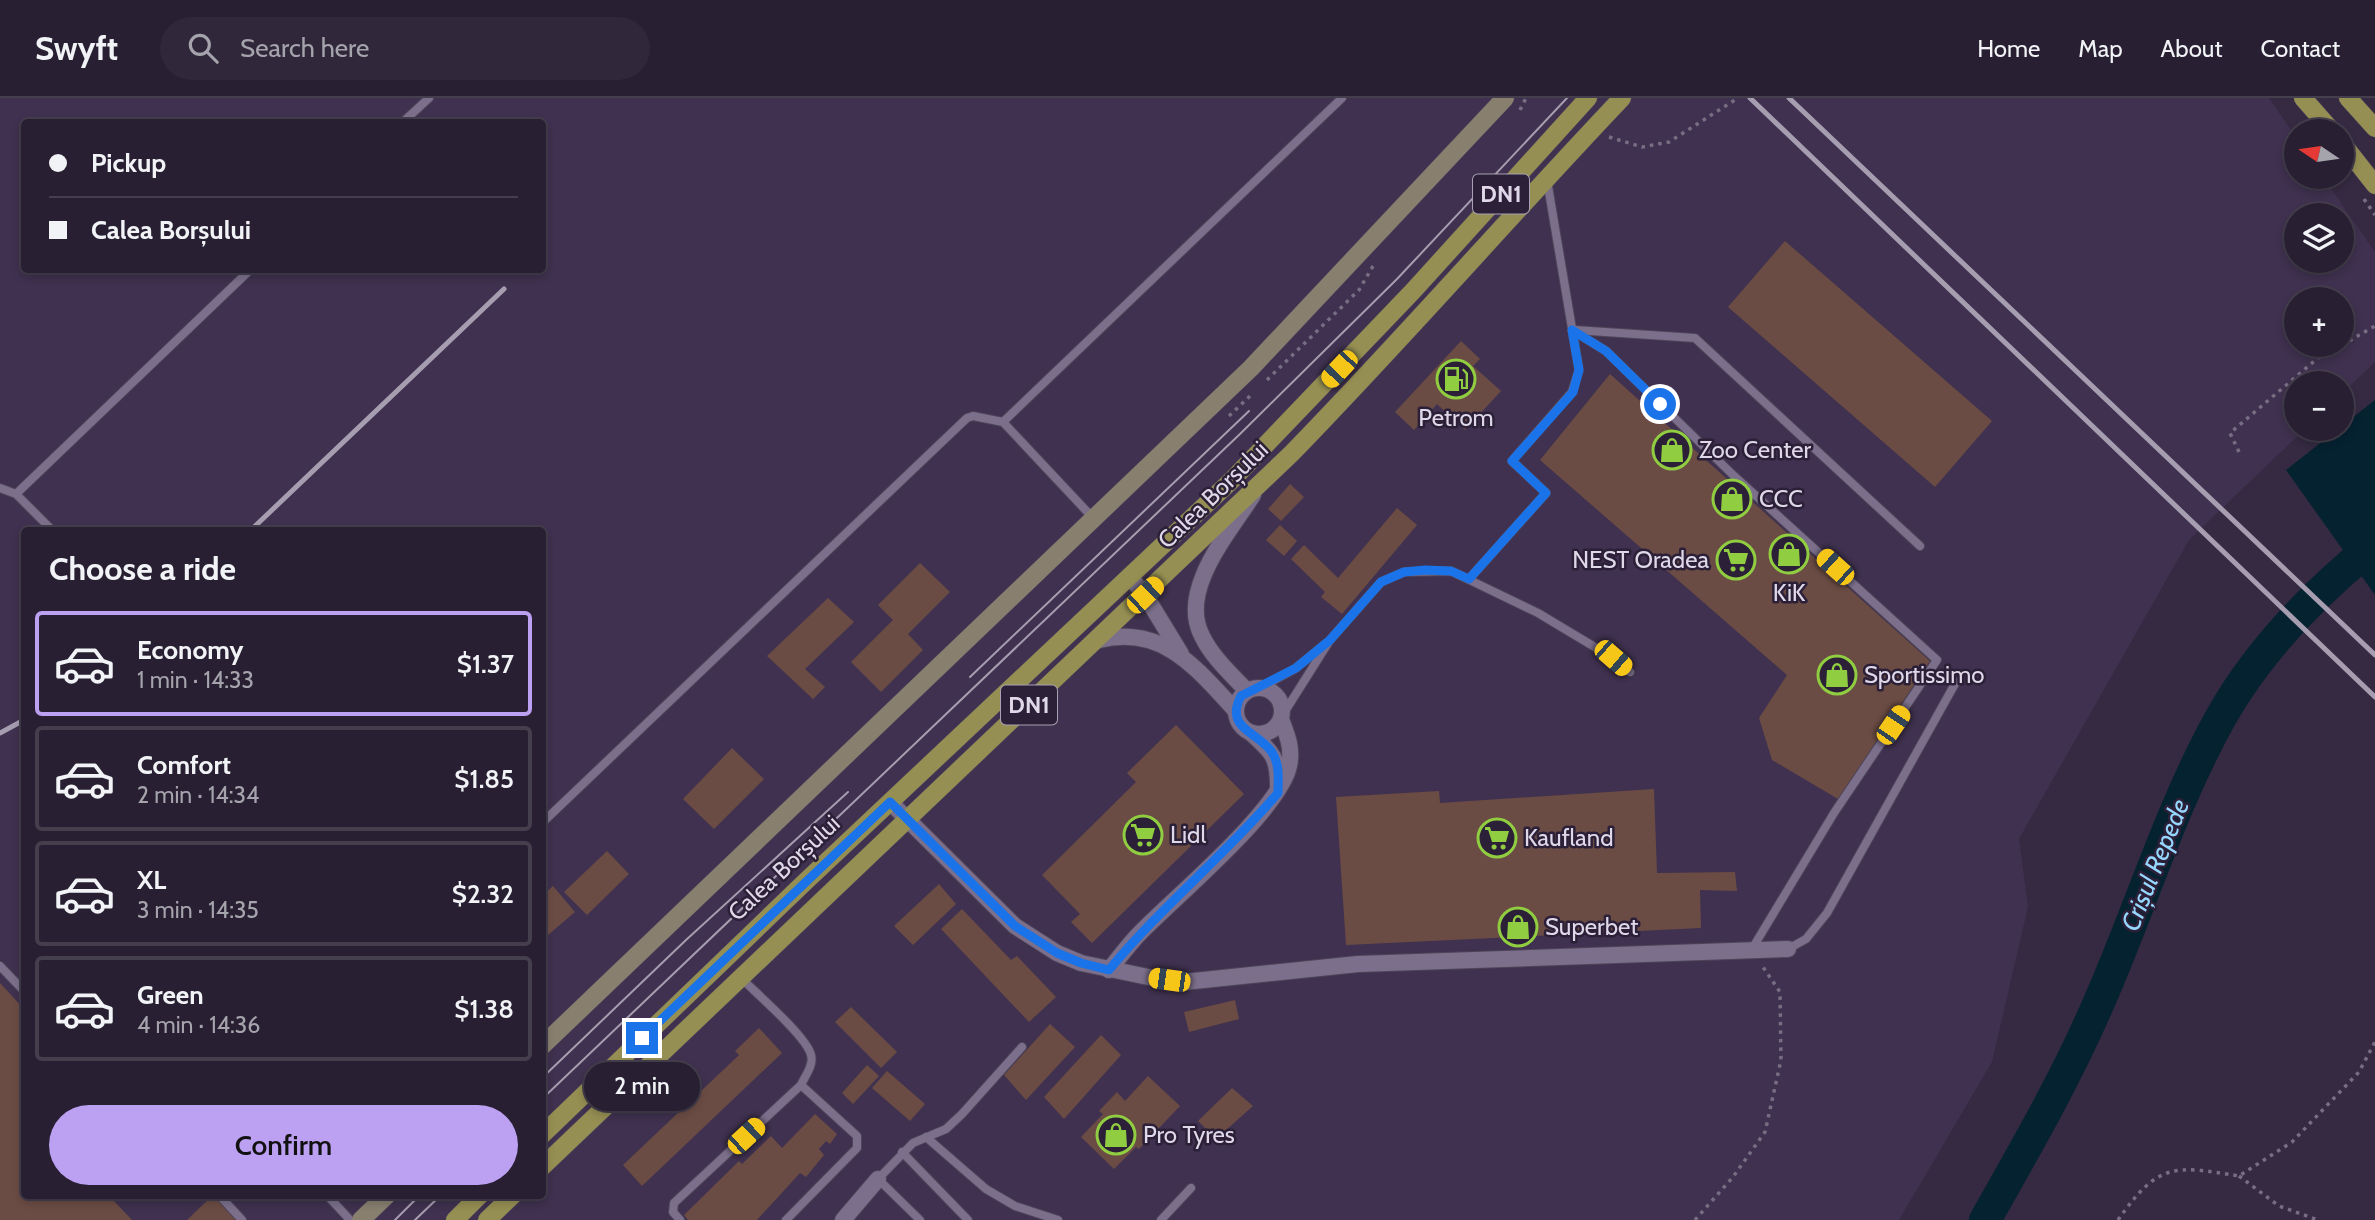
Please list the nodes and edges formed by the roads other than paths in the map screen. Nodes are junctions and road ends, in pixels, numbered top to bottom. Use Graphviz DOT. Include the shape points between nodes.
graph roads {
  1 [pos="429,98"];
  2 [pos="1342,98"];
  3 [pos="1505,98"];
  4 [pos="1588,98"];
  5 [pos="1622,98"];
  6 [pos="2303,98"];
  7 [pos="2348,98"];
  8 [pos="406,119"];
  9 [pos="2321,119"];
  10 [pos="2375,128"];
  11 [pos="2354,159"];
  12 [pos="1546,177"];
  13 [pos="2375,186"];
  14 [pos="247,273"];
  15 [pos="1572,330"];
  16 [pos="1003,422"];
  17 [pos="1258,486"];
  18 [pos="0,488"];
  19 [pos="16,494"];
  20 [pos="1093,518"];
  21 [pos="49,527"];
  22 [pos="1920,546"];
  23 [pos="1129,576"];
  24 [pos="1469,579"];
  25 [pos="1145,595"];
  26 [pos="1099,640"];
  27 [pos="1330,640"];
  28 [pos="1181,654"];
  29 [pos="1630,672"];
  30 [pos="1956,681"];
  31 [pos="1254,689"];
  32 [pos="1236,711"];
  33 [pos="1282,718"];
  34 [pos="1251,733"];
  35 [pos="1278,793"];
  36 [pos="890,802"];
  37 [pos="546,819"];
  38 [pos="906,820"];
  39 [pos="1788,949"];
  40 [pos="1751,951"];
  41 [pos="0,965"];
  42 [pos="1109,970"];
  43 [pos="741,978"];
  44 [pos="21,988"];
  45 [pos="546,1042"];
  46 [pos="1022,1046"];
  47 [pos="801,1085"];
  48 [pos="546,1131"];
  49 [pos="926,1137"];
  50 [pos="902,1152"];
  51 [pos="546,1163"];
  52 [pos="878,1179"];
  53 [pos="1191,1188"];
  54 [pos="223,1199"];
  55 [pos="331,1199"];
  56 [pos="383,1199"];
  57 [pos="476,1199"];
  58 [pos="509,1199"];
  59 [pos="242,1220"];
  60 [pos="350,1220"];
  61 [pos="361,1220"];
  62 [pos="454,1220"];
  63 [pos="487,1220"];
  64 [pos="680,1220"];
  65 [pos="786,1220"];
  66 [pos="843,1220"];
  67 [pos="920,1220"];
  68 [pos="968,1220"];
  69 [pos="1058,1220"];
  70 [pos="1161,1220"];
  1 -- 8 [label="lane"];
  2 -- 16 [label="lane"];
  3 -- 20 [label="street" via="1251,368"];
  4 -- 23 [label="main road, Calea Borșului / DN1" via="1278,434"];
  5 -- 12 [label="main road, Calea Borșului / DN1"];
  6 -- 9 [label="main road"];
  7 -- 10 [label="main road"];
  11 -- 13 [label="main road"];
  12 -- 15 [label="lane"];
  12 -- 17 [label="main road, Calea Borșului / DN1" via="1371,372"];
  14 -- 19 [label="lane"];
  15 -- 22 [label="lane" via="1695,338"];
  15 -- 24 [label="lane" via="1579,370 1573,392 1512,461 1546,493"];
  15 -- 40 [label="lane" via="1606,351 1732,474 1937,660 1834,813"];
  16 -- 20 [label="lane"];
  16 -- 37 [label="lane" via="967,418"];
  17 -- 25 [label="main road, Calea Borșului / DN1"];
  17 -- 31 [label="street" via="1200,581 1195,600 1202,636"];
  18 -- 19 [label="lane"];
  19 -- 21 [label="lane"];
  20 -- 45 [label="street"];
  23 -- 25 [label="street"];
  23 -- 36 [label="main road, Calea Borșului / DN1"];
  24 -- 27 [label="lane" via="1451,571 1425,570 1404,572 1381,582"];
  24 -- 29 [label="lane" via="1538,612"];
  25 -- 26 [label="main road, Calea Borșului / DN1"];
  25 -- 28 [label="street"];
  26 -- 28 [label="street" via="1130,636"];
  26 -- 38 [label="main road, Calea Borșului / DN1"];
  27 -- 31 [label="lane" via="1296,668"];
  27 -- 33 [label="lane"];
  28 -- 32 [label="street"];
  30 -- 39 [label="lane" via="1827,913 1806,939"];
  31 -- 32 [label="street" via="1237,704"];
  31 -- 33 [label="street" via="1275,693"];
  32 -- 34 [label="street" via="1240,725"];
  33 -- 34 [label="street" via="1267,733"];
  33 -- 35 [label="street" via="1291,746 1289,767"];
  34 -- 35 [label="street" via="1273,753"];
  35 -- 42 [label="street"];
  36 -- 38 [label="street"];
  36 -- 48 [label="main road, Calea Borșului / DN1"];
  38 -- 42 [label="street" via="1015,926 1057,953"];
  38 -- 43 [label="main road, Calea Borșului / DN1"];
  39 -- 40 [label="street"];
  40 -- 42 [label="street" via="1359,964 1184,982"];
  41 -- 44 [label="lane"];
  43 -- 47 [label="lane" via="804,1041 812,1056"];
  43 -- 51 [label="main road, Calea Borșului / DN1"];
  46 -- 49 [label="lane" via="962,1114 946,1129"];
  47 -- 64 [label="lane" via="674,1203 673,1212"];
  47 -- 65 [label="lane" via="858,1136 857,1148"];
  49 -- 50 [label="lane"];
  49 -- 69 [label="lane" via="986,1189 1016,1206"];
  50 -- 52 [label="lane"];
  50 -- 68 [label="lane"];
  52 -- 66 [label="street"];
  52 -- 67 [label="lane"];
  53 -- 70 [label="lane"];
  54 -- 59 [label="lane"];
  55 -- 60 [label="lane"];
  56 -- 61 [label="street"];
  57 -- 62 [label="main road"];
  58 -- 63 [label="main road"];
}
